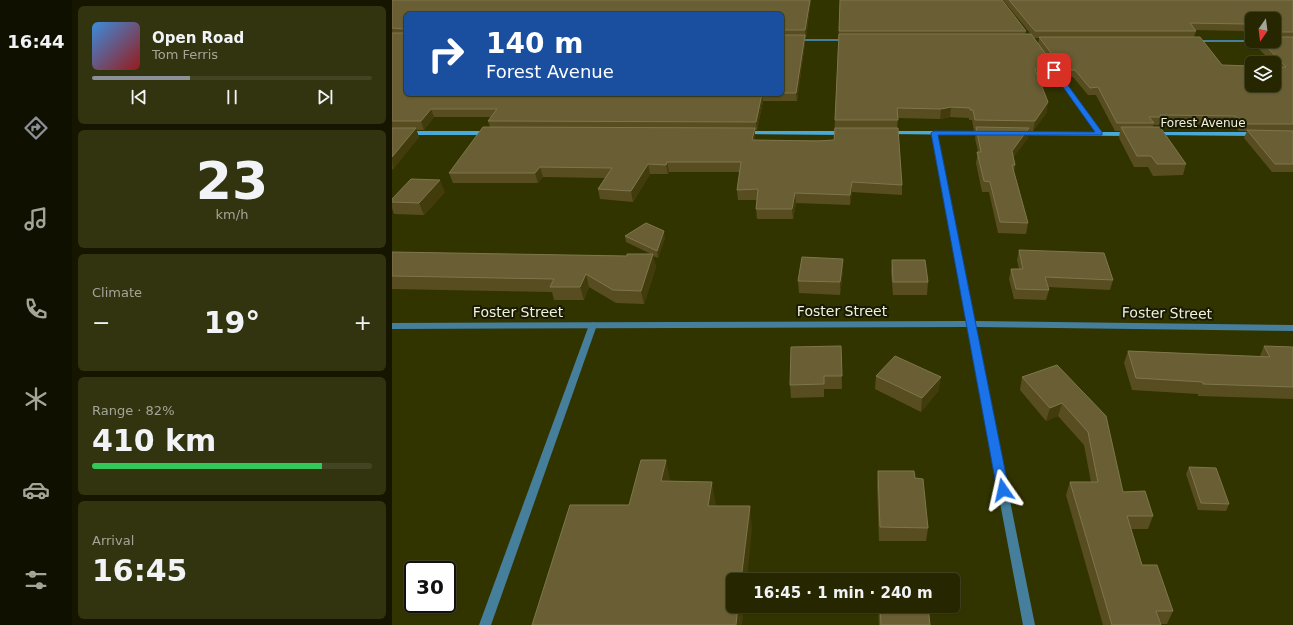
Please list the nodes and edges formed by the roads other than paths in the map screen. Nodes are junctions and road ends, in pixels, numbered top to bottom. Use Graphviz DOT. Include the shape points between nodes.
graph roads {
  1 [pos="784,40"];
  2 [pos="852,40"];
  3 [pos="1190,41"];
  4 [pos="1245,41"];
  5 [pos="1045,58"];
  6 [pos="392,132"];
  7 [pos="496,133"];
  8 [pos="743,133"];
  9 [pos="854,133"];
  10 [pos="878,133"];
  11 [pos="934,133"];
  12 [pos="989,134"];
  13 [pos="1013,134"];
  14 [pos="1100,134"];
  15 [pos="1138,134"];
  16 [pos="1146,134"];
  17 [pos="1262,134"];
  18 [pos="971,324"];
  19 [pos="593,325"];
  20 [pos="392,326"];
  21 [pos="1293,328"];
  22 [pos="485,625"];
  23 [pos="1029,625"];
  1 -- 2 [label="street"];
  3 -- 4 [label="street"];
  5 -- 14 [label="street"];
  6 -- 7 [label="street"];
  8 -- 9 [label="street"];
  10 -- 11 [label="street"];
  11 -- 12 [label="street"];
  11 -- 18 [label="street"];
  13 -- 14 [label="street"];
  14 -- 15 [label="street"];
  16 -- 17 [label="street, Forest Avenue"];
  18 -- 19 [label="street, Foster Street"];
  18 -- 21 [label="street, Foster Street"];
  18 -- 23 [label="street"];
  19 -- 20 [label="street, Foster Street"];
  19 -- 22 [label="street"];
}
